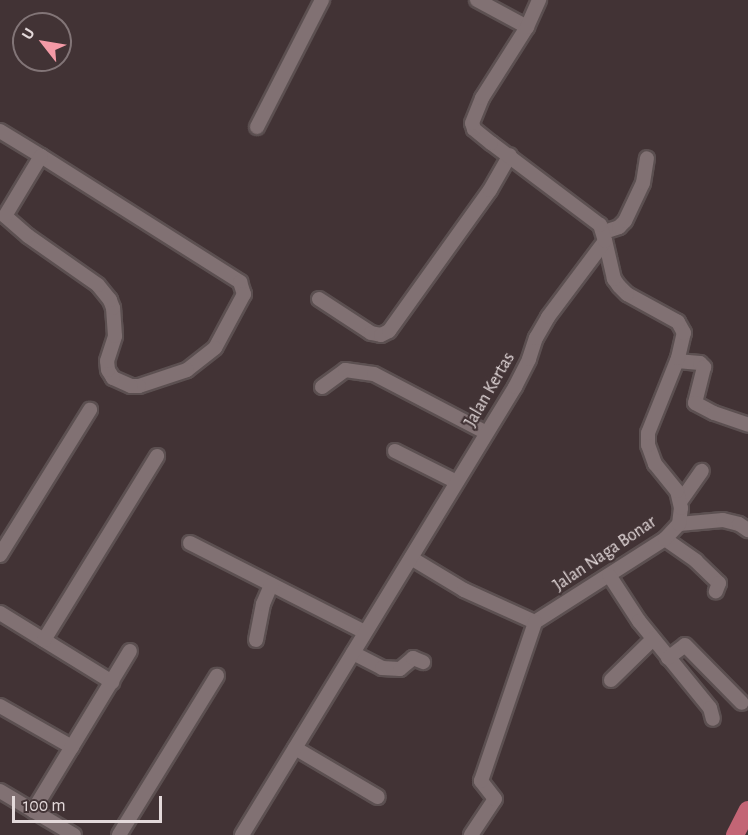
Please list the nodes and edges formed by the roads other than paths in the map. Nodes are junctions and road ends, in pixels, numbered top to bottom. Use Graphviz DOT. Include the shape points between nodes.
graph roads {
  1 [pos="322,0"];
  2 [pos="477,0"];
  3 [pos="539,0"];
  4 [pos="527,27"];
  5 [pos="257,127"];
  6 [pos="0,131"];
  7 [pos="510,155"];
  8 [pos="41,156"];
  9 [pos="648,158"];
  10 [pos="3,214"];
  11 [pos="604,237"];
  12 [pos="320,299"];
  13 [pos="677,361"];
  14 [pos="322,387"];
  15 [pos="90,410"];
  16 [pos="748,425"];
  17 [pos="487,433"];
  18 [pos="395,450"];
  19 [pos="157,456"];
  20 [pos="702,471"];
  21 [pos="457,482"];
  22 [pos="680,502"];
  23 [pos="679,524"];
  24 [pos="748,530"];
  25 [pos="665,538"];
  26 [pos="190,543"];
  27 [pos="0,555"];
  28 [pos="411,558"];
  29 [pos="609,575"];
  30 [pos="271,585"];
  31 [pos="716,591"];
  32 [pos="0,613"];
  33 [pos="535,622"];
  34 [pos="365,632"];
  35 [pos="653,639"];
  36 [pos="44,640"];
  37 [pos="256,640"];
  38 [pos="130,651"];
  39 [pos="353,653"];
  40 [pos="668,658"];
  41 [pos="423,662"];
  42 [pos="217,676"];
  43 [pos="611,680"];
  44 [pos="112,682"];
  45 [pos="742,702"];
  46 [pos="0,706"];
  47 [pos="713,719"];
  48 [pos="72,747"];
  49 [pos="295,748"];
  50 [pos="0,791"];
  51 [pos="378,797"];
  52 [pos="33,811"];
  53 [pos="74,835"];
  54 [pos="119,835"];
  55 [pos="242,835"];
  56 [pos="471,835"];
  1 -- 5 [label="street"];
  2 -- 4 [label="street"];
  3 -- 4 [label="street"];
  4 -- 7 [label="street" via="482,98 472,123 474,129"];
  6 -- 8 [label="street"];
  7 -- 11 [label="street" via="600,225"];
  7 -- 12 [label="street" via="490,190 389,331 381,335 371,333"];
  8 -- 10 [label="street"];
  8 -- 10 [label="street" via="240,282 244,294 219,344 187,370 139,386 113,378 106,361 114,336 110,300 98,285"];
  9 -- 11 [label="street, Jalan Kertas" via="643,183 625,221"];
  11 -- 13 [label="street" via="619,286 682,326"];
  11 -- 17 [label="street, Jalan Kertas" via="548,317 515,387"];
  13 -- 16 [label="street" via="700,363 704,367 695,403"];
  13 -- 22 [label="street" via="648,433 648,445 650,455 672,483"];
  14 -- 17 [label="street" via="345,370 374,374"];
  15 -- 27 [label="street"];
  17 -- 21 [label="street, Jalan Kertas"];
  18 -- 21 [label="street"];
  19 -- 36 [label="street"];
  20 -- 22 [label="street"];
  21 -- 28 [label="street, Jalan Kertas"];
  22 -- 23 [label="street, Jalan Naga Bonar"];
  23 -- 24 [label="street" via="723,520"];
  23 -- 25 [label="street, Jalan Naga Bonar"];
  25 -- 29 [label="street, Jalan Naga Bonar"];
  25 -- 31 [label="street" via="715,579"];
  26 -- 30 [label="street"];
  28 -- 33 [label="street" via="465,590"];
  28 -- 34 [label="street, Jalan Kertas"];
  29 -- 33 [label="street, Jalan Naga Bonar"];
  29 -- 35 [label="street"];
  30 -- 34 [label="street"];
  30 -- 37 [label="street"];
  32 -- 36 [label="street"];
  33 -- 56 [label="street" via="482,781 495,799"];
  34 -- 39 [label="street, Jalan Kertas"];
  35 -- 40 [label="street"];
  35 -- 43 [label="street"];
  36 -- 44 [label="street"];
  38 -- 44 [label="street"];
  39 -- 41 [label="street" via="382,668 400,669 413,658"];
  39 -- 49 [label="street, Jalan Kertas"];
  40 -- 45 [label="street" via="685,645"];
  40 -- 47 [label="street" via="710,708"];
  42 -- 54 [label="street"];
  44 -- 48 [label="street"];
  46 -- 48 [label="street"];
  48 -- 52 [label="street"];
  49 -- 51 [label="street"];
  49 -- 55 [label="street, Jalan Kertas"];
  50 -- 52 [label="street"];
  52 -- 53 [label="street"];
}
